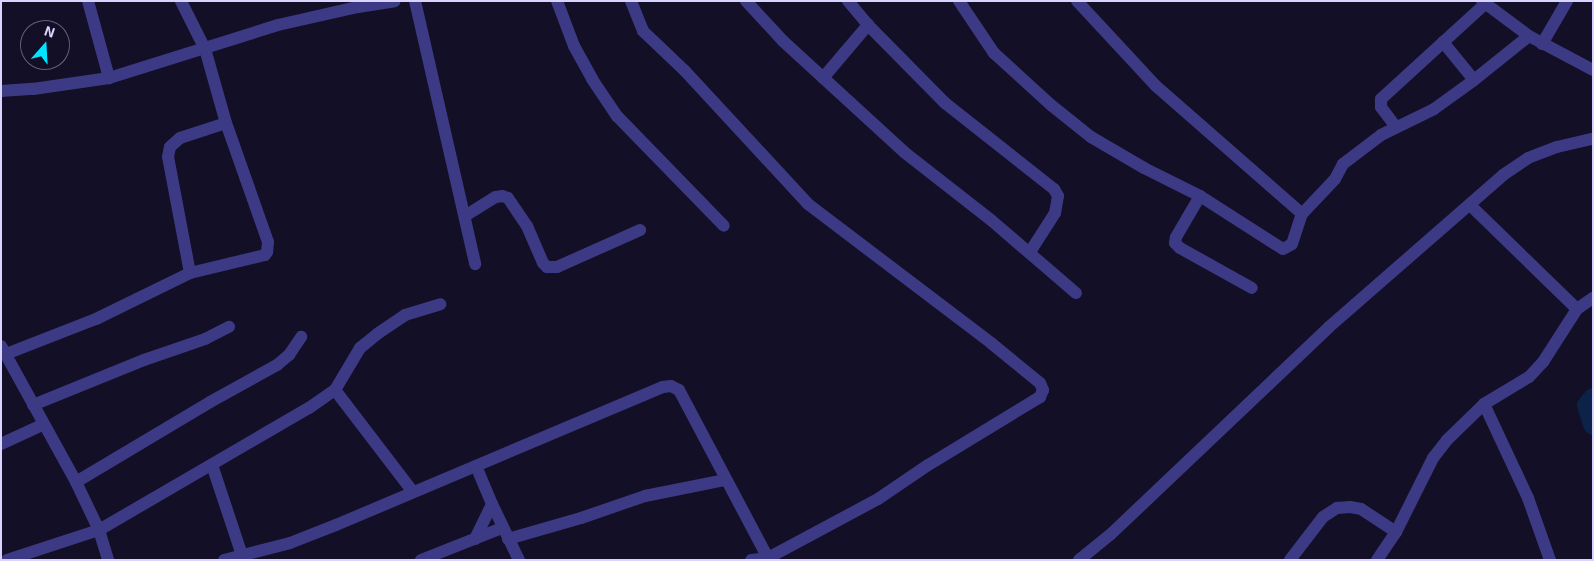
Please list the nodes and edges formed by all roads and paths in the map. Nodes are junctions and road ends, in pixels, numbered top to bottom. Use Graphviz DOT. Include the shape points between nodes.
graph roads {
  1 [pos="88,1"];
  2 [pos="180,1"];
  3 [pos="395,1"];
  4 [pos="415,1"];
  5 [pos="557,1"];
  6 [pos="631,1"];
  7 [pos="746,1"];
  8 [pos="848,1"];
  9 [pos="959,1"];
  10 [pos="1077,1"];
  11 [pos="1567,1"];
  12 [pos="1483,3"];
  13 [pos="358,4"];
  14 [pos="868,24"];
  15 [pos="1529,36"];
  16 [pos="1443,42"];
  17 [pos="1542,44"];
  18 [pos="205,49"];
  19 [pos="1593,70"];
  20 [pos="110,78"];
  21 [pos="823,78"];
  22 [pos="1474,80"];
  23 [pos="1,91"];
  24 [pos="226,123"];
  25 [pos="1396,128"];
  26 [pos="1593,139"];
  27 [pos="1200,196"];
  28 [pos="1470,204"];
  29 [pos="1302,214"];
  30 [pos="464,216"];
  31 [pos="724,226"];
  32 [pos="640,230"];
  33 [pos="1030,252"];
  34 [pos="475,264"];
  35 [pos="190,273"];
  36 [pos="1252,288"];
  37 [pos="1076,293"];
  38 [pos="1593,298"];
  39 [pos="440,304"];
  40 [pos="1577,309"];
  41 [pos="229,327"];
  42 [pos="301,337"];
  43 [pos="3,350"];
  44 [pos="335,390"];
  45 [pos="1484,404"];
  46 [pos="33,405"];
  47 [pos="44,424"];
  48 [pos="1,444"];
  49 [pos="212,465"];
  50 [pos="476,466"];
  51 [pos="724,480"];
  52 [pos="76,482"];
  53 [pos="413,492"];
  54 [pos="492,504"];
  55 [pos="99,530"];
  56 [pos="1396,532"];
  57 [pos="505,533"];
  58 [pos="475,539"];
  59 [pos="242,555"];
  60 [pos="768,558"];
  61 [pos="6,560"];
  62 [pos="108,560"];
  63 [pos="224,560"];
  64 [pos="422,560"];
  65 [pos="519,560"];
  66 [pos="751,560"];
  67 [pos="1079,560"];
  68 [pos="1290,560"];
  69 [pos="1377,560"];
  70 [pos="1550,560"];
  1 -- 20 [label="street"];
  2 -- 18 [label="street"];
  3 -- 13 [label="street"];
  4 -- 30 [label="street"];
  5 -- 31 [label="street" via="574,46 617,116"];
  6 -- 60 [label="street" via="643,31 685,71 808,204 991,343 1040,383 1043,390 1040,397 928,464 878,499"];
  7 -- 21 [label="street"];
  8 -- 14 [label="street"];
  9 -- 27 [label="street" via="994,53 1091,137"];
  10 -- 29 [label="street" via="1156,86"];
  11 -- 17 [label="street"];
  12 -- 15 [label="street"];
  12 -- 16 [label="street"];
  13 -- 18 [label="street"];
  14 -- 21 [label="street"];
  14 -- 33 [label="street" via="945,103 1054,189 1058,196 1055,213"];
  15 -- 17 [label="street"];
  15 -- 22 [label="street"];
  16 -- 22 [label="street"];
  16 -- 25 [label="street" via="1381,99 1381,107"];
  17 -- 19 [label="street"];
  18 -- 20 [label="street"];
  18 -- 24 [label="street"];
  20 -- 23 [label="street"];
  21 -- 33 [label="street" via="904,152"];
  22 -- 25 [label="street" via="1434,109"];
  24 -- 35 [label="street" via="180,138 170,147 168,156"];
  24 -- 35 [label="street" via="269,248 265,255"];
  25 -- 29 [label="street" via="1381,135 1343,164 1335,179"];
  26 -- 28 [label="street" via="1528,158"];
  27 -- 29 [label="street" via="1283,249 1292,244"];
  27 -- 36 [label="street" via="1175,243"];
  28 -- 40 [label="street"];
  28 -- 67 [label="street" via="1329,327 1111,534"];
  30 -- 32 [label="street" via="496,198 508,198 527,226 543,263 557,267"];
  30 -- 34 [label="street"];
  33 -- 37 [label="street"];
  35 -- 43 [label="street" via="96,319"];
  38 -- 40 [label="street"];
  39 -- 44 [label="street" via="405,315 377,334 360,348"];
  40 -- 45 [label="street" via="1543,362 1529,377"];
  41 -- 46 [label="street"];
  42 -- 52 [label="street" via="289,355 277,365"];
  43 -- 46 [label="street"];
  44 -- 49 [label="street"];
  44 -- 53 [label="street"];
  45 -- 56 [label="street" via="1433,458"];
  45 -- 70 [label="street" via="1528,498"];
  46 -- 47 [label="street"];
  47 -- 48 [label="street"];
  47 -- 52 [label="street"];
  49 -- 55 [label="street"];
  49 -- 59 [label="street"];
  50 -- 51 [label="street" via="671,386 679,390"];
  50 -- 53 [label="street"];
  50 -- 54 [label="street"];
  51 -- 57 [label="street" via="645,496 581,518"];
  51 -- 60 [label="street"];
  52 -- 55 [label="street"];
  53 -- 59 [label="street" via="290,543"];
  54 -- 57 [label="street"];
  54 -- 58 [label="street"];
  55 -- 61 [label="street"];
  55 -- 62 [label="street"];
  56 -- 68 [label="street" via="1361,509 1337,508 1323,517"];
  56 -- 69 [label="street"];
  57 -- 58 [label="street"];
  57 -- 65 [label="street"];
  58 -- 64 [label="street"];
  59 -- 63 [label="street"];
  60 -- 66 [label="street"];
}
